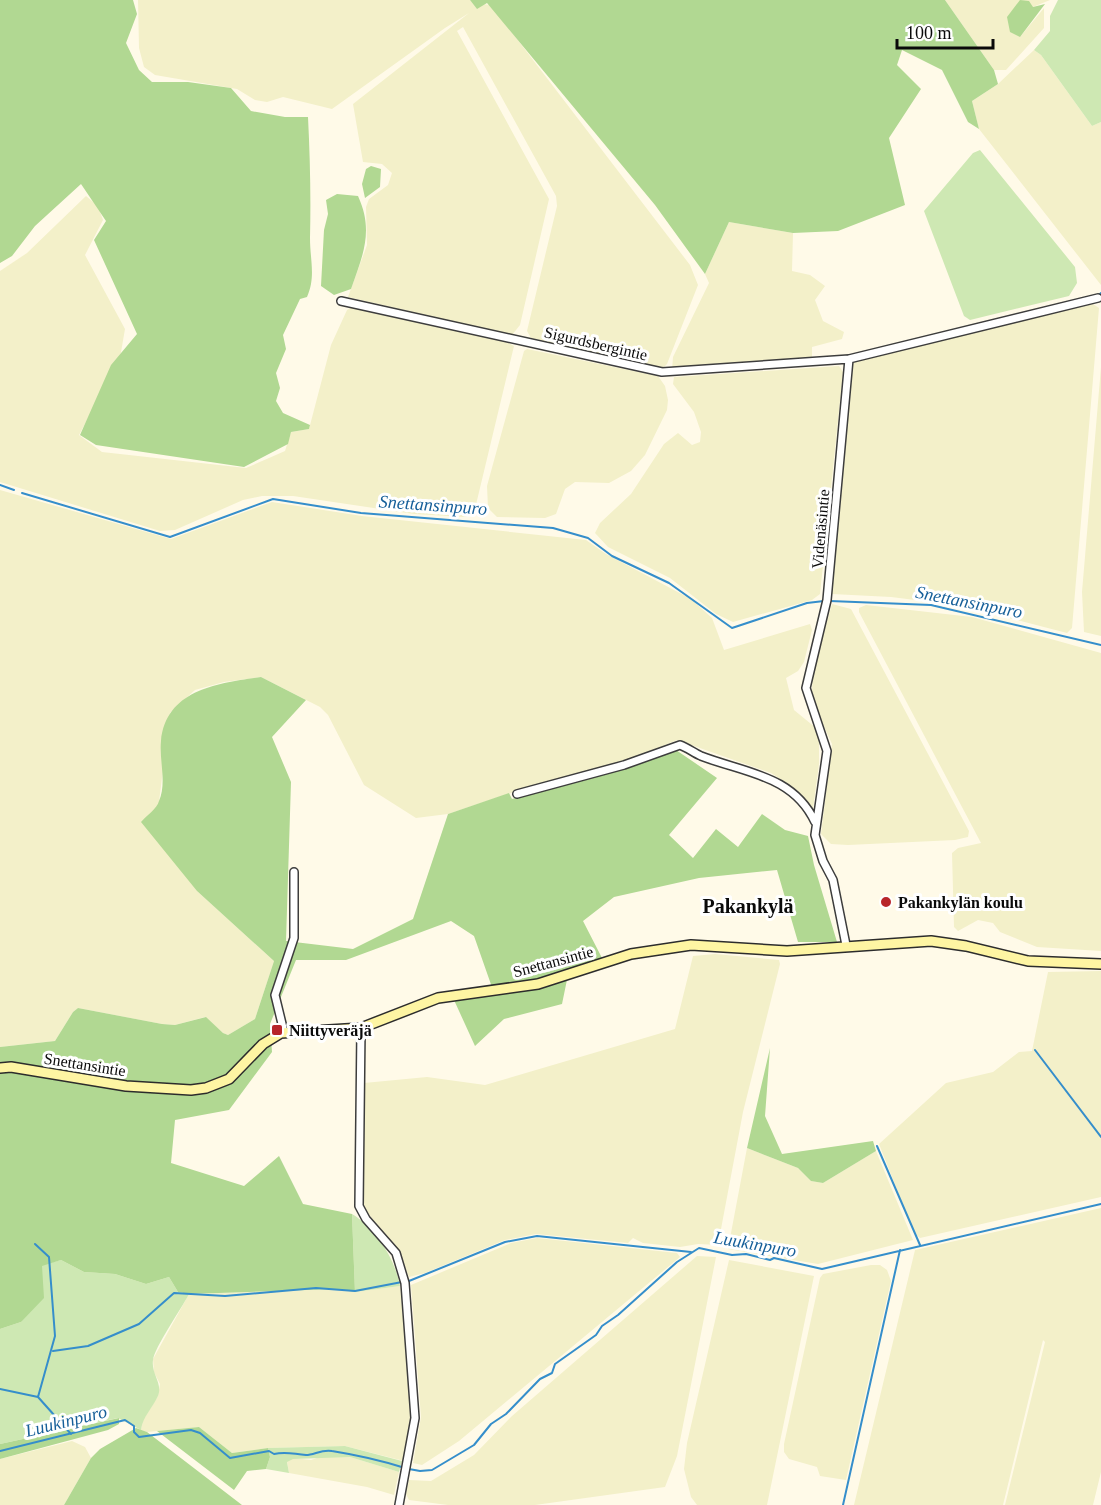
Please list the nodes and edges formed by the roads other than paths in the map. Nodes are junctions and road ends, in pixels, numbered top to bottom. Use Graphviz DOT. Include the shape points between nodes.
graph roads {
  1 [pos="1098,298"];
  2 [pos="341,301"];
  3 [pos="849,359"];
  4 [pos="517,794"];
  5 [pos="816,825"];
  6 [pos="294,872"];
  7 [pos="846,945"];
  8 [pos="1101,964"];
  9 [pos="361,1028"];
  10 [pos="284,1032"];
  11 [pos="0,1068"];
  12 [pos="399,1505"];
  1 -- 3 [label="street"];
  2 -- 3 [label="street, Sigurdsbergintie" via="662,372"];
  3 -- 5 [label="street, Videnäsintie" via="827,600 806,688 827,751"];
  4 -- 5 [label="street" via="624,765 680,745 780,783 797,795"];
  5 -- 7 [label="street, Videnäsintie" via="815,836 833,880"];
  6 -- 10 [label="street" via="294,938 274,994"];
  7 -- 8 [label="street, Snettansintie" via="931,941 1028,961"];
  7 -- 9 [label="street, Snettansintie" via="787,951 691,945 660,948 538,984 438,998"];
  9 -- 10 [label="street, Snettansintie"];
  9 -- 12 [label="street" via="359,1206 399,1259 407,1305 416,1418"];
  10 -- 11 [label="street, Snettansintie" via="263,1044 229,1079 191,1090 126,1086"];
}
